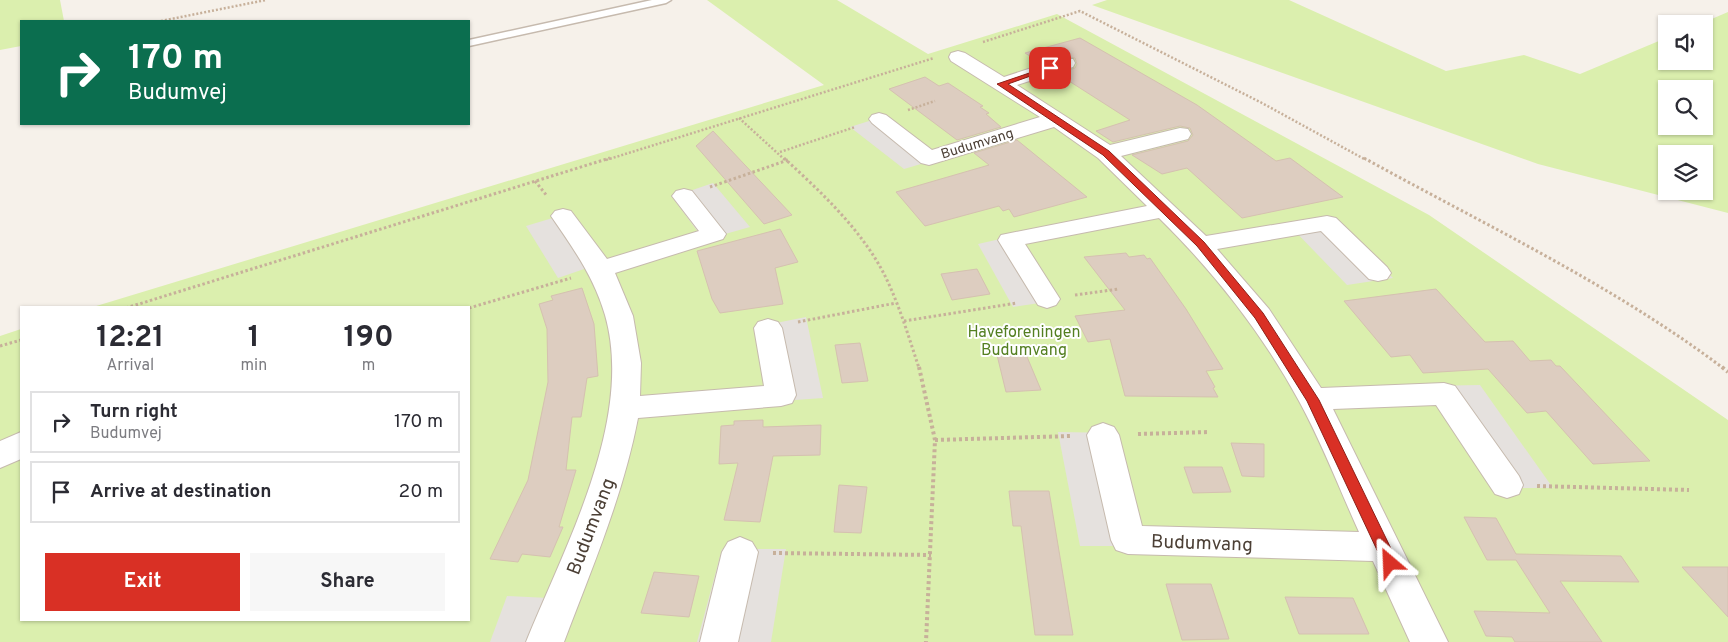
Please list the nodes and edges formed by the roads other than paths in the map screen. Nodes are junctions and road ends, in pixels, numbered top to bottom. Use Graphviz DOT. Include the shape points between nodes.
graph roads {
  1 [pos="666,0"];
  2 [pos="470,43"];
  3 [pos="959,52"];
  4 [pos="1066,63"];
  5 [pos="1002,84"];
  6 [pos="879,119"];
  7 [pos="1057,119"];
  8 [pos="1180,134"];
  9 [pos="1106,153"];
  10 [pos="684,196"];
  11 [pos="1166,209"];
  12 [pos="563,216"];
  13 [pos="1200,244"];
  14 [pos="600,269"];
  15 [pos="1378,273"];
  16 [pos="1047,299"];
  17 [pos="768,328"];
  18 [pos="1313,400"];
  19 [pos="626,408"];
  20 [pos="1103,435"];
  21 [pos="20,445"];
  22 [pos="0,456"];
  23 [pos="1507,485"];
  24 [pos="1383,547"];
  25 [pos="740,552"];
  26 [pos="545,642"];
  27 [pos="719,642"];
  28 [pos="1429,642"];
  1 -- 2 [label="lane"];
  3 -- 5 [label="street"];
  4 -- 5 [label="street"];
  5 -- 7 [label="street"];
  6 -- 7 [label="street, Budumvang" via="929,158"];
  7 -- 9 [label="street"];
  8 -- 9 [label="street"];
  9 -- 11 [label="street"];
  10 -- 14 [label="street" via="714,234"];
  11 -- 13 [label="street"];
  11 -- 16 [label="street" via="1010,240"];
  12 -- 14 [label="street, Budumvang"];
  13 -- 15 [label="street" via="1327,223"];
  13 -- 18 [label="street" via="1259,315"];
  14 -- 19 [label="street, Budumvang" via="618,310 628,358"];
  17 -- 19 [label="street" via="781,395"];
  18 -- 23 [label="street" via="1444,394"];
  18 -- 24 [label="street"];
  19 -- 26 [label="street, Budumvang" via="617,453 594,523 562,594"];
  20 -- 24 [label="street, Budumvang" via="1128,540"];
  21 -- 22 [label="street"];
  24 -- 28 [label="street"];
  25 -- 27 [label="street"];
}
